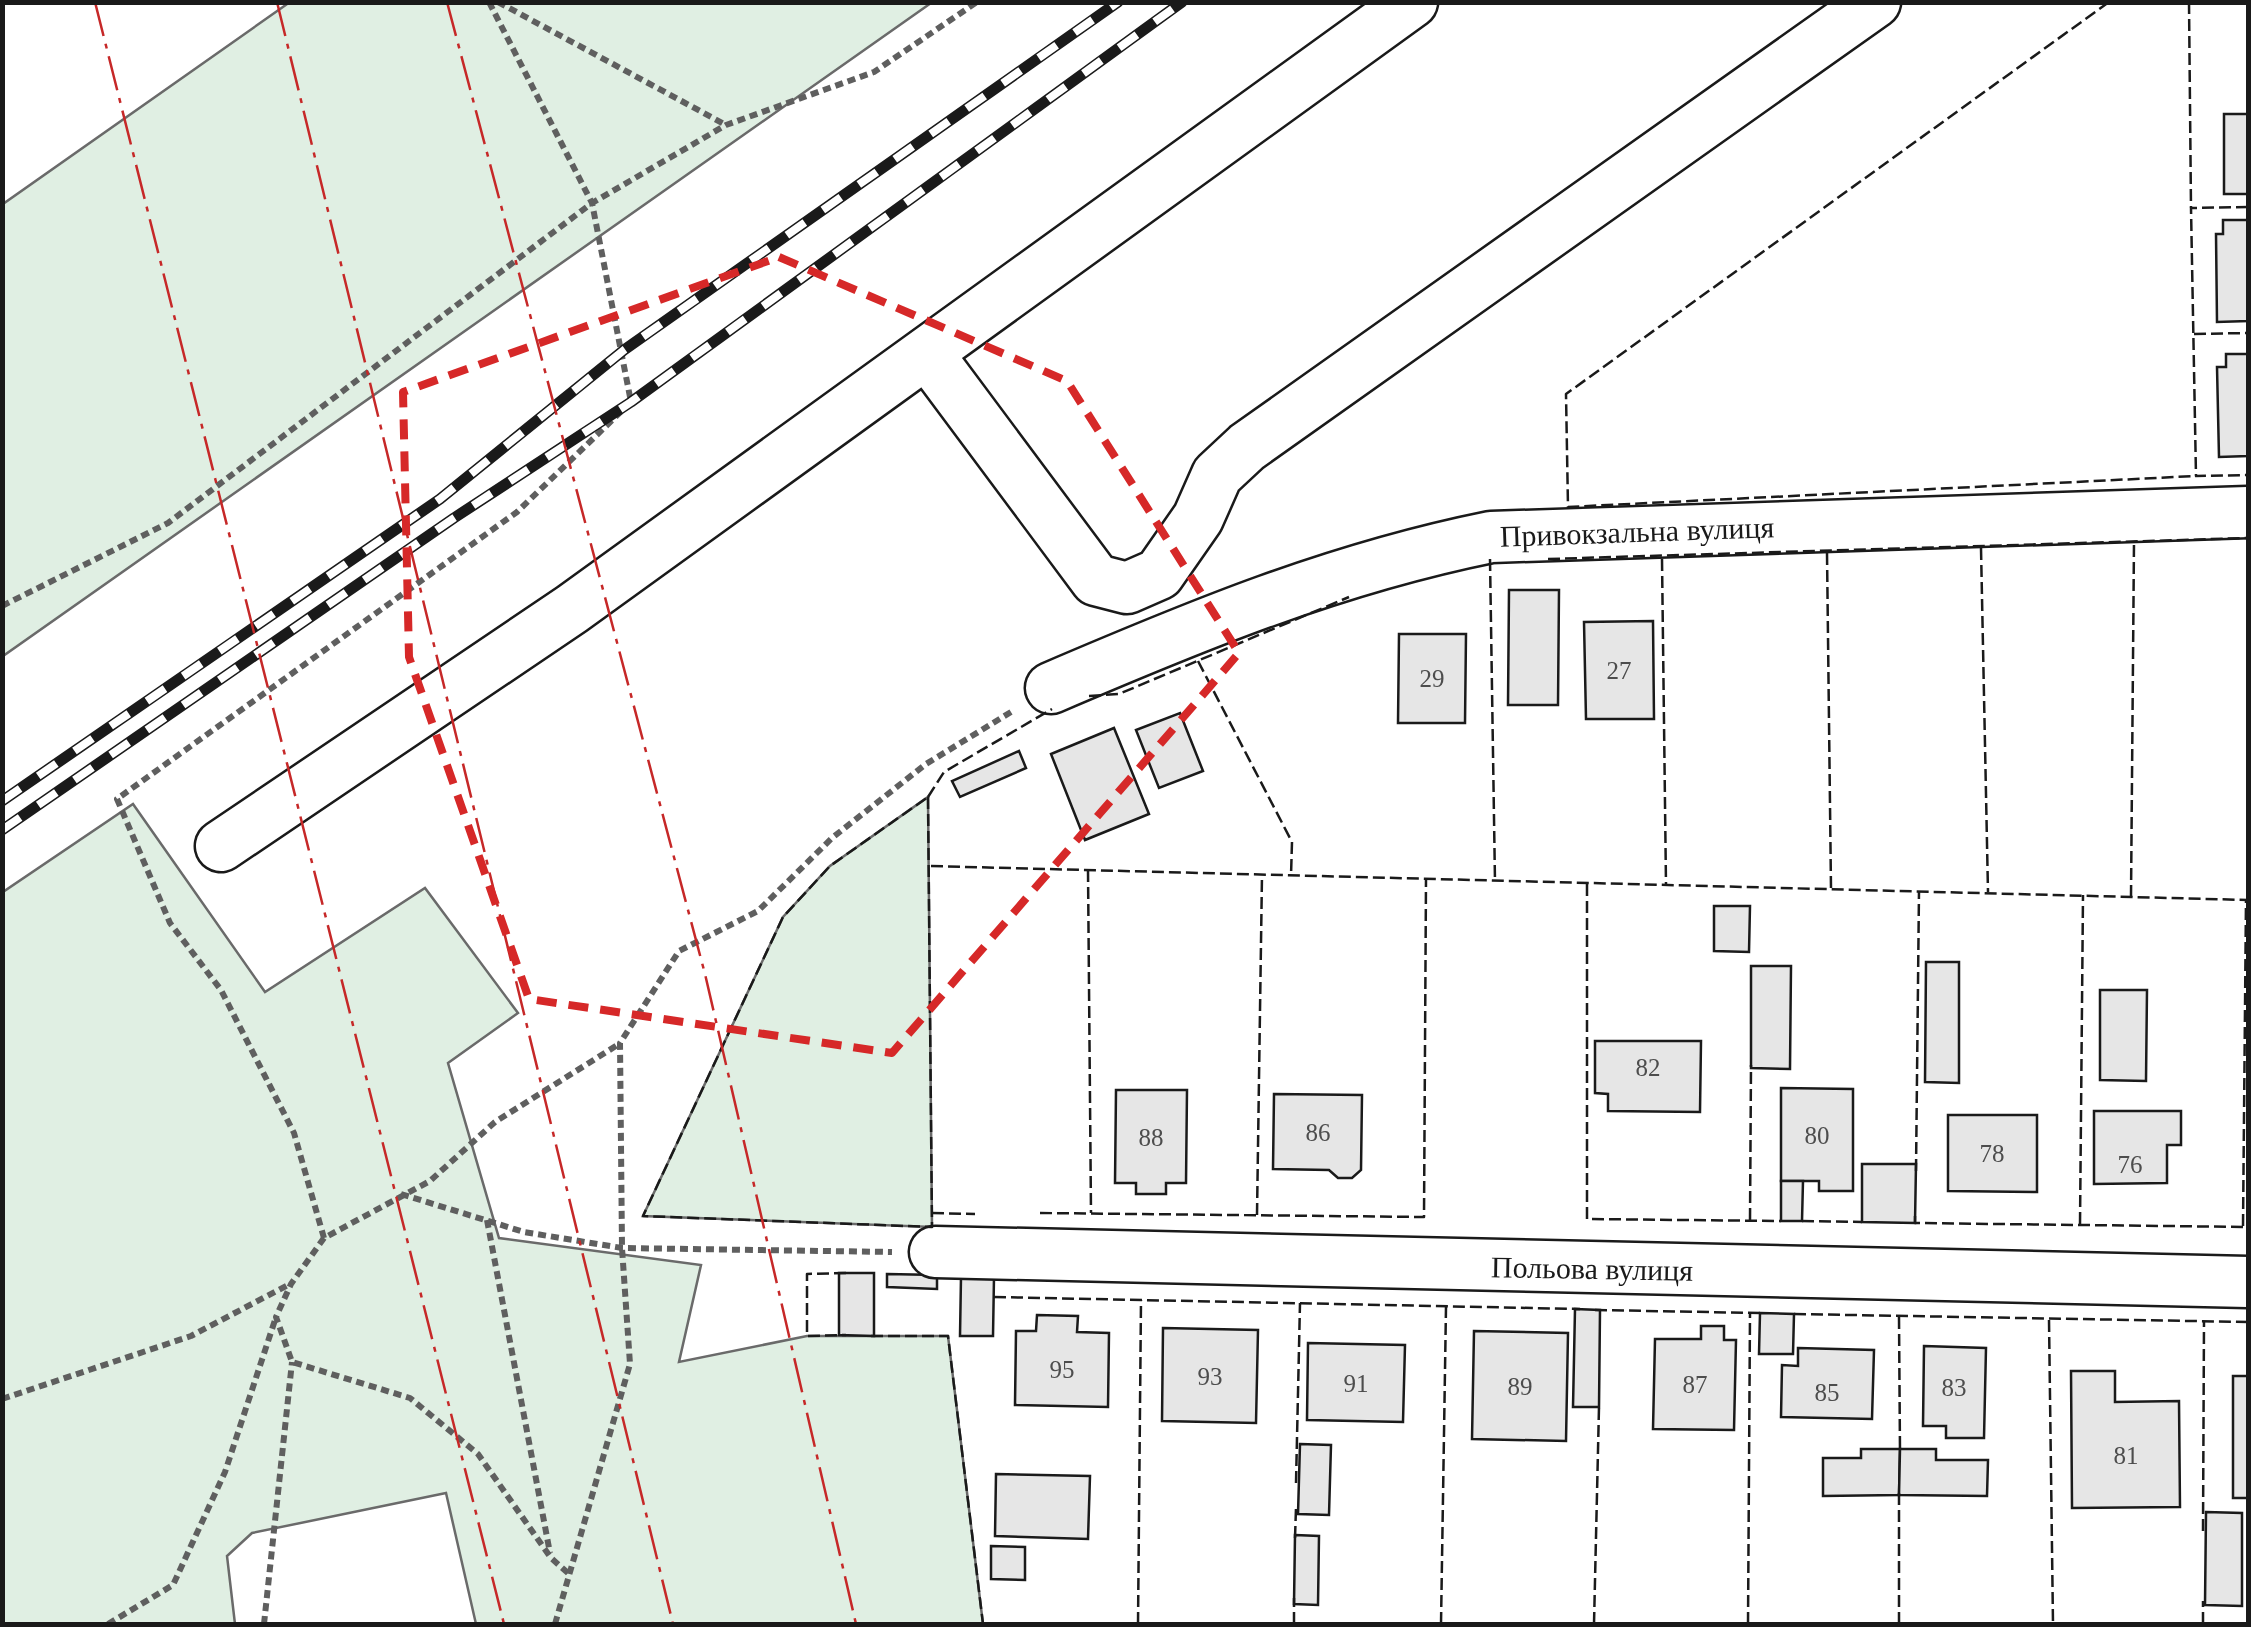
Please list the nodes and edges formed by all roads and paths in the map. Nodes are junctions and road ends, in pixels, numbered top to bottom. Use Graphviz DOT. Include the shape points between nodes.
graph roads {
  1 [pos="488,2"];
  2 [pos="498,2"];
  3 [pos="976,2"];
  4 [pos="1412,2"];
  5 [pos="1875,2"];
  6 [pos="726,126"];
  7 [pos="592,203"];
  8 [pos="927,353"];
  9 [pos="2248,512"];
  10 [pos="2,606"];
  11 [pos="1051,688"];
  12 [pos="221,846"];
  13 [pos="620,1043"];
  14 [pos="400,1193"];
  15 [pos="487,1220"];
  16 [pos="622,1248"];
  17 [pos="935,1252"];
  18 [pos="2248,1282"];
  19 [pos="291,1284"];
  20 [pos="276,1317"];
  21 [pos="292,1362"];
  22 [pos="2,1399"];
  23 [pos="551,1558"];
  24 [pos="568,1573"];
  25 [pos="108,1624"];
  26 [pos="264,1624"];
  27 [pos="555,1624"];
  1 -- 7 [label="path"];
  2 -- 6 [label="path"];
  3 -- 6 [label="path" via="874,72"];
  4 -- 8 [label="street"];
  5 -- 8 [label="street" via="1247,447 1217,475 1198,518 1158,574 1127,588 1096,580"];
  6 -- 7 [label="path"];
  7 -- 10 [label="path" via="168,523"];
  8 -- 12 [label="street" via="572,609"];
  9 -- 11 [label="street, Привокзальна вулиця" via="1491,536 1394,556 1225,613"];
  11 -- 13 [label="path" via="926,764 832,838 758,911 679,951"];
  13 -- 14 [label="path" via="496,1122 430,1181"];
  13 -- 16 [label="path"];
  14 -- 15 [label="path"];
  14 -- 19 [label="path" via="324,1238"];
  15 -- 16 [label="path"];
  15 -- 23 [label="path"];
  16 -- 17 [label="path"];
  16 -- 24 [label="path" via="630,1364"];
  17 -- 18 [label="street, Польова вулиця"];
  19 -- 20 [label="path"];
  19 -- 22 [label="path" via="191,1336"];
  20 -- 21 [label="path"];
  20 -- 25 [label="path" via="224,1472 174,1585"];
  21 -- 23 [label="path" via="410,1398 478,1454"];
  21 -- 26 [label="path"];
  23 -- 24 [label="path"];
  24 -- 27 [label="path"];
}
